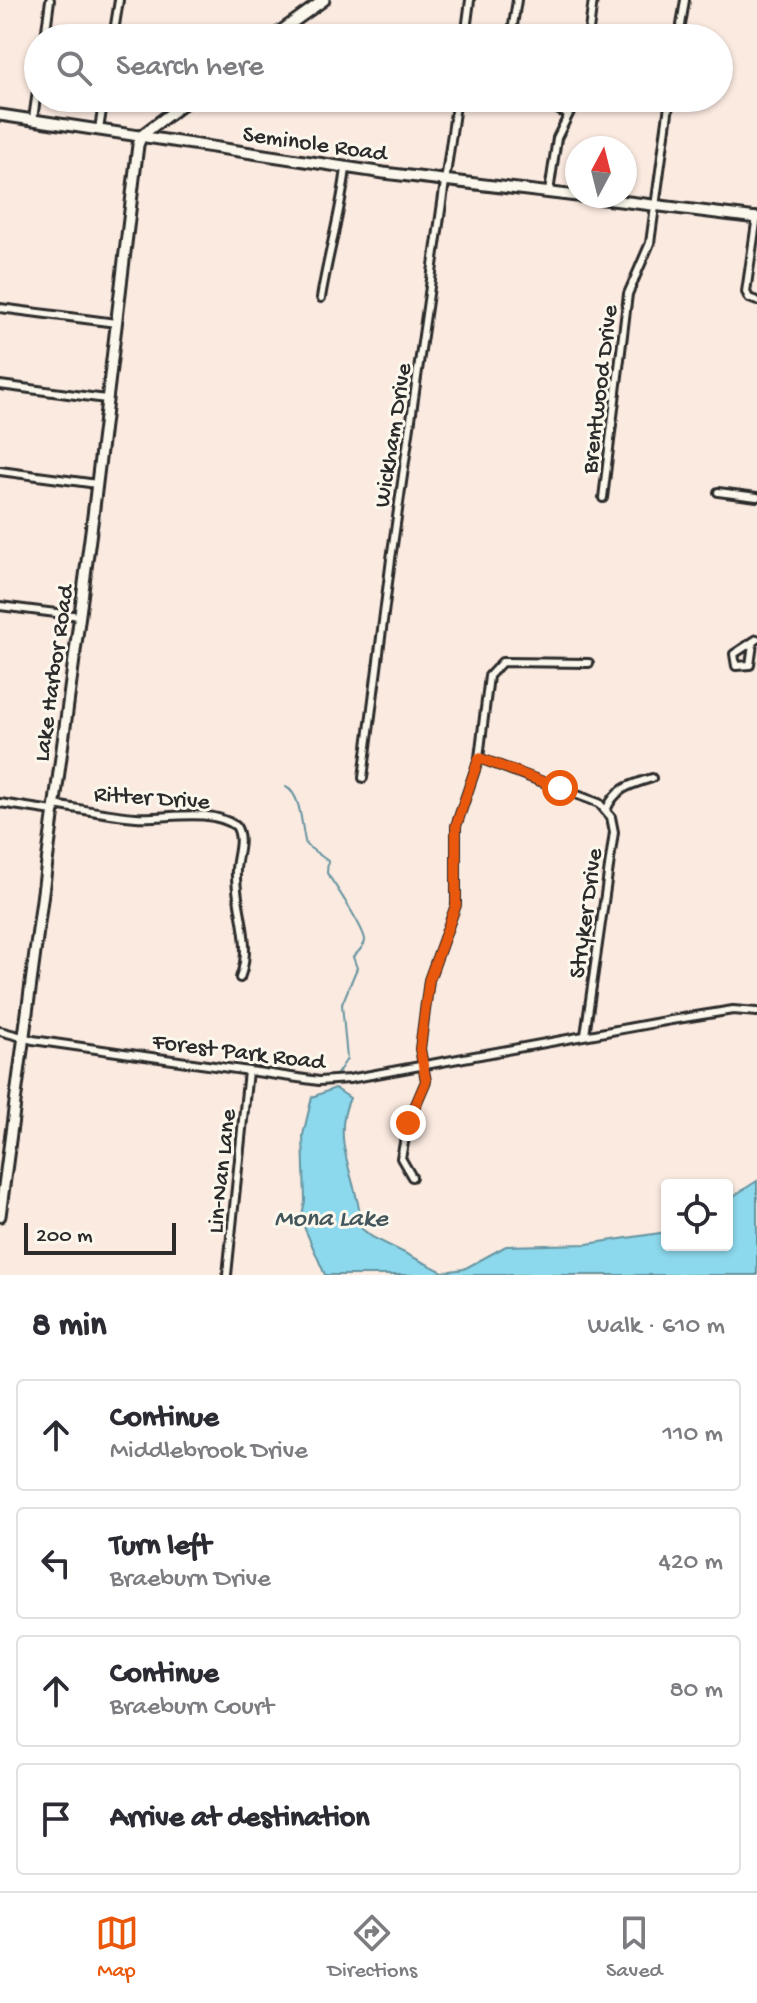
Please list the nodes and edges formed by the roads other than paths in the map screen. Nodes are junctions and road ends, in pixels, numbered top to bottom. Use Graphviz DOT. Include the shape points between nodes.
graph roads {
  1 [pos="50,0"];
  2 [pos="119,0"];
  3 [pos="324,0"];
  4 [pos="470,0"];
  5 [pos="517,0"];
  6 [pos="593,0"];
  7 [pos="685,0"];
  8 [pos="47,24"];
  9 [pos="115,24"];
  10 [pos="291,24"];
  11 [pos="467,24"];
  12 [pos="513,24"];
  13 [pos="590,24"];
  14 [pos="681,24"];
  15 [pos="34,112"];
  16 [pos="102,112"];
  17 [pos="172,112"];
  18 [pos="455,112"];
  19 [pos="563,112"];
  20 [pos="570,112"];
  21 [pos="668,112"];
  22 [pos="0,115"];
  23 [pos="568,115"];
  24 [pos="33,119"];
  25 [pos="99,129"];
  26 [pos="142,135"];
  27 [pos="346,168"];
  28 [pos="447,179"];
  29 [pos="549,192"];
  30 [pos="565,194"];
  31 [pos="637,203"];
  32 [pos="654,205"];
  33 [pos="757,218"];
  34 [pos="321,298"];
  35 [pos="757,301"];
  36 [pos="0,308"];
  37 [pos="116,323"];
  38 [pos="0,385"];
  39 [pos="106,399"];
  40 [pos="0,471"];
  41 [pos="97,484"];
  42 [pos="718,492"];
  43 [pos="757,497"];
  44 [pos="603,498"];
  45 [pos="0,606"];
  46 [pos="80,616"];
  47 [pos="589,663"];
  48 [pos="479,758"];
  49 [pos="363,778"];
  50 [pos="652,778"];
  51 [pos="0,803"];
  52 [pos="54,808"];
  53 [pos="606,810"];
  54 [pos="240,978"];
  55 [pos="757,1012"];
  56 [pos="0,1031"];
  57 [pos="585,1035"];
  58 [pos="23,1038"];
  59 [pos="424,1065"];
  60 [pos="248,1071"];
  61 [pos="412,1177"];
  62 [pos="0,1216"];
  63 [pos="227,1275"];
  1 -- 8 [label="street"];
  2 -- 9 [label="street"];
  3 -- 10 [label="street"];
  4 -- 11 [label="street"];
  5 -- 12 [label="street"];
  6 -- 13 [label="street"];
  7 -- 14 [label="street"];
  15 -- 24 [label="street"];
  16 -- 25 [label="street"];
  17 -- 26 [label="street"];
  18 -- 28 [label="street, Wickham Drive"];
  19 -- 23 [label="street"];
  20 -- 23 [label="street"];
  21 -- 32 [label="street, Brentwood Drive"];
  22 -- 24 [label="street, Seminole Road"];
  23 -- 29 [label="street" via="557,138"];
  24 -- 25 [label="street, Seminole Road"];
  25 -- 26 [label="street, Seminole Road"];
  26 -- 27 [label="street, Seminole Road"];
  26 -- 37 [label="street, Lake Harbor Road"];
  27 -- 28 [label="street, Seminole Road"];
  27 -- 34 [label="street"];
  28 -- 29 [label="street, Seminole Road"];
  28 -- 49 [label="street, Wickham Drive"];
  29 -- 30 [label="street, Seminole Road"];
  31 -- 32 [label="street, Seminole Road"];
  32 -- 33 [label="street, Seminole Road"];
  32 -- 44 [label="street, Brentwood Drive" via="650,243 628,294"];
  33 -- 35 [label="street" via="746,292"];
  36 -- 37 [label="street"];
  37 -- 39 [label="street, Lake Harbor Road"];
  38 -- 39 [label="street"];
  39 -- 41 [label="street, Lake Harbor Road"];
  40 -- 41 [label="street"];
  41 -- 46 [label="street, Lake Harbor Road"];
  42 -- 43 [label="street"];
  45 -- 46 [label="street"];
  46 -- 52 [label="street, Lake Harbor Road"];
  47 -- 48 [label="street" via="495,666 489,676"];
  48 -- 53 [label="street"];
  48 -- 59 [label="street" via="456,826 456,905 429,980 420,1049"];
  50 -- 53 [label="street" via="620,789"];
  51 -- 52 [label="street"];
  52 -- 54 [label="street, Ritter Drive" via="217,819 236,826 237,892 246,954"];
  52 -- 58 [label="street, Lake Harbor Road"];
  53 -- 57 [label="street, Stryker Drive" via="614,832"];
  55 -- 57 [label="street, Forest Park Road" via="728,1011"];
  56 -- 58 [label="street, Forest Park Road"];
  57 -- 59 [label="street, Forest Park Road"];
  58 -- 60 [label="street, Forest Park Road"];
  58 -- 62 [label="street, Lake Harbor Road"];
  59 -- 60 [label="street, Forest Park Road" via="324,1081"];
  59 -- 61 [label="street" via="426,1081 408,1123 401,1158"];
  60 -- 63 [label="street, Lin-Nan Lane"];
}
